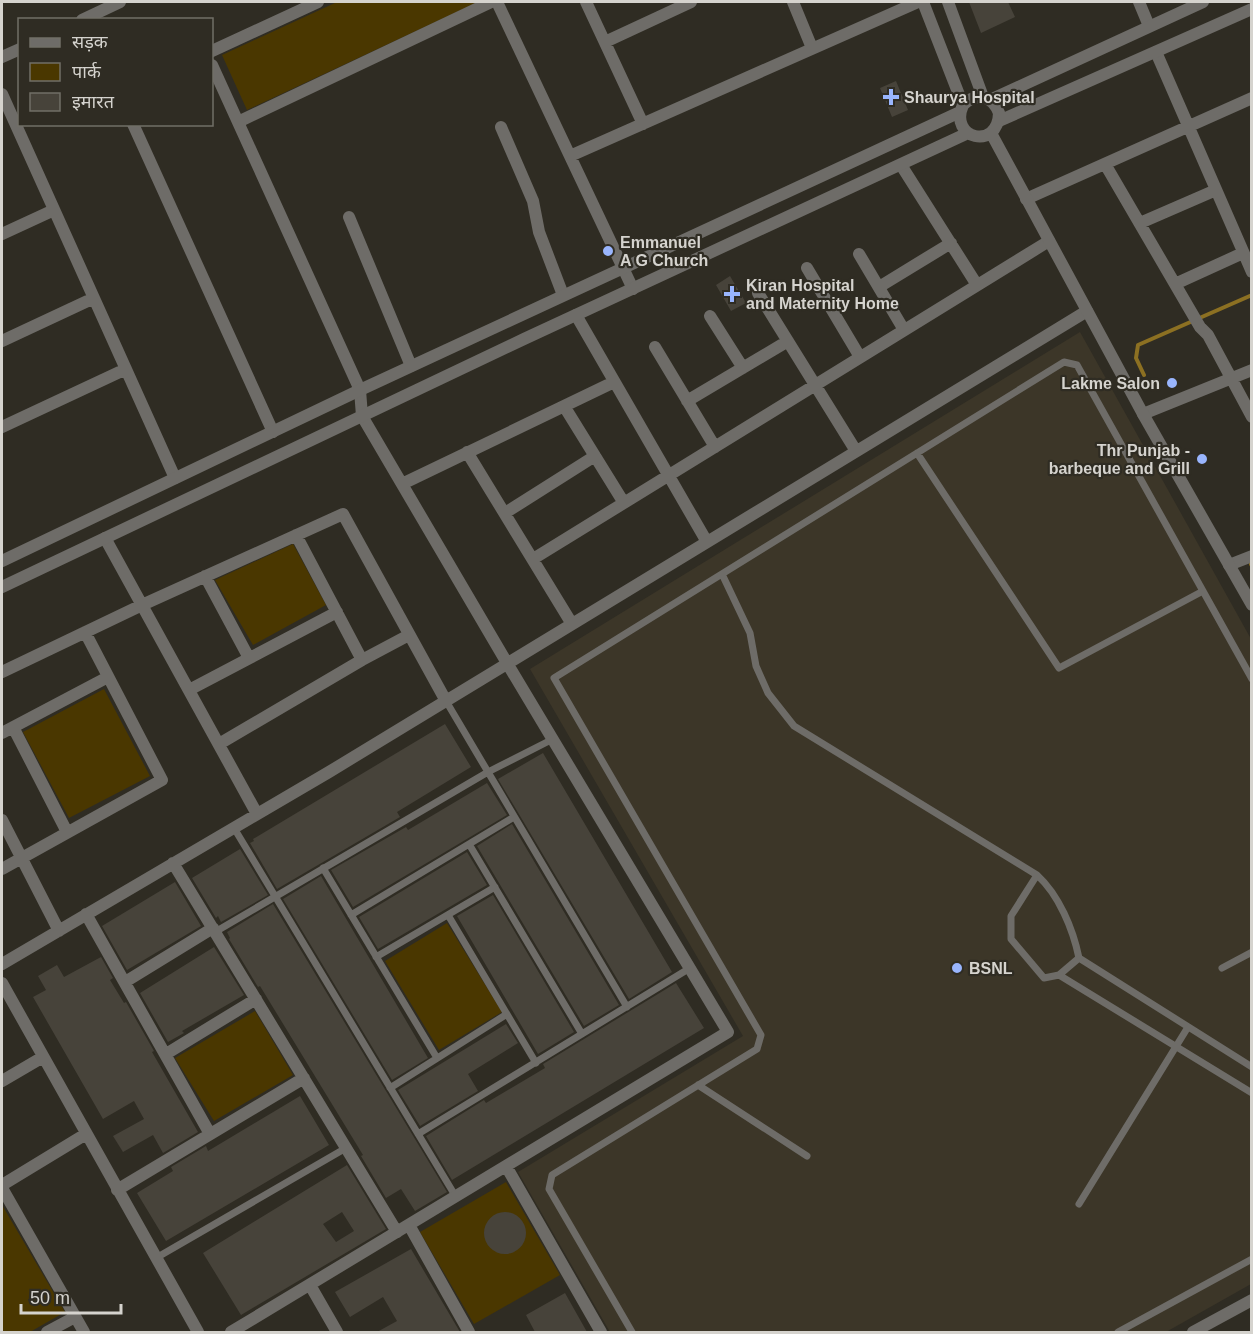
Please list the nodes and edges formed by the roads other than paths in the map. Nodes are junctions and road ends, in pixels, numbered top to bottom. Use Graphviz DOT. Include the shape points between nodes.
graph roads {
  1 [pos="120,2"];
  2 [pos="318,2"];
  3 [pos="491,2"];
  4 [pos="497,2"];
  5 [pos="586,2"];
  6 [pos="691,2"];
  7 [pos="794,2"];
  8 [pos="918,2"];
  9 [pos="923,2"];
  10 [pos="948,2"];
  11 [pos="1139,2"];
  12 [pos="1203,2"];
  13 [pos="894,6"];
  14 [pos="1251,9"];
  15 [pos="86,18"];
  16 [pos="1149,26"];
  17 [pos="605,42"];
  18 [pos="812,48"];
  19 [pos="18,50"];
  20 [pos="213,51"];
  21 [pos="1156,52"];
  22 [pos="2,57"];
  23 [pos="213,67"];
  24 [pos="2,93"];
  25 [pos="987,98"];
  26 [pos="1251,98"];
  27 [pos="961,109"];
  28 [pos="999,121"];
  29 [pos="238,122"];
  30 [pos="643,124"];
  31 [pos="134,126"];
  32 [pos="501,127"];
  33 [pos="1188,127"];
  34 [pos="968,133"];
  35 [pos="991,133"];
  36 [pos="570,156"];
  37 [pos="1105,164"];
  38 [pos="901,165"];
  39 [pos="1216,190"];
  40 [pos="1026,199"];
  41 [pos="54,210"];
  42 [pos="349,217"];
  43 [pos="1140,223"];
  44 [pos="2,234"];
  45 [pos="1049,241"];
  46 [pos="951,243"];
  47 [pos="1243,253"];
  48 [pos="859,254"];
  49 [pos="623,268"];
  50 [pos="807,268"];
  51 [pos="1251,272"];
  52 [pos="1175,284"];
  53 [pos="977,285"];
  54 [pos="879,287"];
  55 [pos="633,289"];
  56 [pos="758,293"];
  57 [pos="563,296"];
  58 [pos="94,298"];
  59 [pos="1087,311"];
  60 [pos="576,315"];
  61 [pos="710,316"];
  62 [pos="904,330"];
  63 [pos="2,341"];
  64 [pos="788,341"];
  65 [pos="655,347"];
  66 [pos="860,357"];
  67 [pos="411,366"];
  68 [pos="743,368"];
  69 [pos="126,369"];
  70 [pos="1251,370"];
  71 [pos="1229,379"];
  72 [pos="614,382"];
  73 [pos="815,385"];
  74 [pos="360,390"];
  75 [pos="687,401"];
  76 [pos="564,406"];
  77 [pos="1143,414"];
  78 [pos="362,416"];
  79 [pos="1251,417"];
  80 [pos="2,427"];
  81 [pos="273,432"];
  82 [pos="715,447"];
  83 [pos="856,451"];
  84 [pos="467,452"];
  85 [pos="917,453"];
  86 [pos="595,456"];
  87 [pos="668,476"];
  88 [pos="175,478"];
  89 [pos="402,484"];
  90 [pos="624,503"];
  91 [pos="505,513"];
  92 [pos="296,535"];
  93 [pos="105,538"];
  94 [pos="707,542"];
  95 [pos="1251,556"];
  96 [pos="533,559"];
  97 [pos="2,561"];
  98 [pos="1228,565"];
  99 [pos="722,574"];
  100 [pos="205,576"];
  101 [pos="2,587"];
  102 [pos="1203,591"];
  103 [pos="142,605"];
  104 [pos="1251,605"];
  105 [pos="337,612"];
  106 [pos="572,624"];
  107 [pos="85,632"];
  108 [pos="410,635"];
  109 [pos="249,658"];
  110 [pos="362,660"];
  111 [pos="507,663"];
  112 [pos="2,672"];
  113 [pos="108,677"];
  114 [pos="1251,679"];
  115 [pos="189,690"];
  116 [pos="446,701"];
  117 [pos="7,730"];
  118 [pos="553,739"];
  119 [pos="219,744"];
  120 [pos="488,772"];
  121 [pos="257,814"];
  122 [pos="514,817"];
  123 [pos="2,820"];
  124 [pos="234,828"];
  125 [pos="67,832"];
  126 [pos="470,844"];
  127 [pos="21,858"];
  128 [pos="173,863"];
  129 [pos="323,868"];
  130 [pos="2,869"];
  131 [pos="1037,875"];
  132 [pos="495,887"];
  133 [pos="275,896"];
  134 [pos="86,915"];
  135 [pos="351,915"];
  136 [pos="448,915"];
  137 [pos="214,930"];
  138 [pos="59,931"];
  139 [pos="1251,952"];
  140 [pos="376,957"];
  141 [pos="1079,958"];
  142 [pos="2,964"];
  143 [pos="1222,968"];
  144 [pos="690,969"];
  145 [pos="1059,975"];
  146 [pos="125,982"];
  147 [pos="2,983"];
  148 [pos="256,999"];
  149 [pos="627,1007"];
  150 [pos="507,1014"];
  151 [pos="1188,1027"];
  152 [pos="582,1034"];
  153 [pos="1176,1046"];
  154 [pos="166,1054"];
  155 [pos="42,1057"];
  156 [pos="437,1058"];
  157 [pos="536,1063"];
  158 [pos="1251,1067"];
  159 [pos="304,1078"];
  160 [pos="2,1081"];
  161 [pos="698,1085"];
  162 [pos="390,1088"];
  163 [pos="1251,1093"];
  164 [pos="86,1134"];
  165 [pos="210,1134"];
  166 [pos="418,1134"];
  167 [pos="346,1148"];
  168 [pos="807,1156"];
  169 [pos="506,1166"];
  170 [pos="2,1187"];
  171 [pos="117,1190"];
  172 [pos="456,1197"];
  173 [pos="1079,1204"];
  174 [pos="409,1225"];
  175 [pos="398,1232"];
  176 [pos="156,1258"];
  177 [pos="1251,1259"];
  178 [pos="310,1285"];
  179 [pos="1251,1300"];
  180 [pos="75,1317"];
  181 [pos="47,1332"];
  182 [pos="84,1332"];
  183 [pos="198,1332"];
  184 [pos="231,1332"];
  185 [pos="337,1332"];
  186 [pos="469,1332"];
  187 [pos="601,1332"];
  188 [pos="632,1332"];
  189 [pos="1118,1332"];
  190 [pos="1192,1332"];
  1 -- 15 [label="street"];
  2 -- 20 [label="street"];
  3 -- 29 [label="street"];
  4 -- 36 [label="street"];
  5 -- 17 [label="street"];
  6 -- 17 [label="street"];
  7 -- 18 [label="street"];
  8 -- 13 [label="street"];
  9 -- 27 [label="street"];
  10 -- 25 [label="street"];
  11 -- 16 [label="street"];
  12 -- 16 [label="street"];
  13 -- 18 [label="street"];
  14 -- 21 [label="street"];
  16 -- 25 [label="street"];
  17 -- 30 [label="street"];
  18 -- 30 [label="street"];
  19 -- 22 [label="street"];
  21 -- 28 [label="street"];
  21 -- 33 [label="street"];
  23 -- 29 [label="street"];
  24 -- 41 [label="street"];
  25 -- 27 [label="street" via="968,100"];
  25 -- 28 [label="street" via="998,109"];
  26 -- 33 [label="street"];
  27 -- 34 [label="street" via="960,120"];
  27 -- 49 [label="street"];
  28 -- 35 [label="street"];
  29 -- 74 [label="street"];
  30 -- 36 [label="street"];
  31 -- 81 [label="street"];
  32 -- 57 [label="street" via="533,201 539,232"];
  33 -- 37 [label="street"];
  33 -- 39 [label="street"];
  34 -- 35 [label="street"];
  34 -- 38 [label="street"];
  35 -- 40 [label="street"];
  36 -- 49 [label="street"];
  37 -- 40 [label="street"];
  37 -- 43 [label="street"];
  38 -- 46 [label="street"];
  38 -- 55 [label="street"];
  39 -- 43 [label="street"];
  39 -- 47 [label="street"];
  40 -- 45 [label="street"];
  41 -- 44 [label="street"];
  41 -- 58 [label="street"];
  42 -- 67 [label="street"];
  43 -- 52 [label="street"];
  45 -- 53 [label="street"];
  45 -- 59 [label="street"];
  46 -- 53 [label="street"];
  46 -- 54 [label="street"];
  47 -- 51 [label="street"];
  47 -- 52 [label="street"];
  48 -- 54 [label="street"];
  49 -- 55 [label="street"];
  49 -- 57 [label="street"];
  50 -- 66 [label="street"];
  52 -- 71 [label="street" via="1208,335"];
  53 -- 62 [label="street"];
  54 -- 62 [label="street"];
  55 -- 60 [label="street"];
  56 -- 64 [label="street"];
  57 -- 67 [label="street"];
  58 -- 63 [label="street"];
  58 -- 69 [label="street"];
  59 -- 77 [label="street"];
  59 -- 83 [label="street"];
  60 -- 72 [label="street"];
  60 -- 78 [label="street"];
  61 -- 68 [label="street"];
  62 -- 66 [label="street"];
  64 -- 68 [label="street"];
  64 -- 73 [label="street"];
  65 -- 75 [label="street"];
  66 -- 73 [label="street"];
  67 -- 74 [label="street"];
  68 -- 75 [label="street"];
  69 -- 80 [label="street"];
  69 -- 88 [label="street"];
  70 -- 71 [label="street"];
  71 -- 77 [label="street"];
  71 -- 79 [label="street"];
  72 -- 76 [label="street"];
  72 -- 87 [label="street"];
  73 -- 82 [label="street"];
  73 -- 83 [label="street"];
  74 -- 78 [label="street"];
  74 -- 81 [label="street"];
  75 -- 82 [label="street"];
  76 -- 84 [label="street"];
  76 -- 86 [label="street"];
  77 -- 98 [label="street"];
  78 -- 89 [label="street"];
  78 -- 93 [label="street"];
  81 -- 88 [label="street"];
  82 -- 87 [label="street"];
  83 -- 94 [label="street"];
  84 -- 89 [label="street"];
  84 -- 91 [label="street"];
  85 -- 99 [label="lane"];
  85 -- 102 [label="lane" via="1059,668"];
  85 -- 102 [label="lane" via="1064,362 1077,365"];
  86 -- 90 [label="street"];
  86 -- 91 [label="street"];
  87 -- 90 [label="street"];
  87 -- 94 [label="street"];
  88 -- 97 [label="street"];
  89 -- 111 [label="street"];
  90 -- 96 [label="street"];
  91 -- 96 [label="street"];
  92 -- 100 [label="street"];
  92 -- 105 [label="street"];
  92 -- 108 [label="street" via="343,514"];
  93 -- 101 [label="street"];
  93 -- 103 [label="street"];
  94 -- 106 [label="street"];
  95 -- 98 [label="street"];
  96 -- 106 [label="street"];
  98 -- 104 [label="street"];
  99 -- 131 [label="lane" via="750,633 756,666 768,693 794,726"];
  99 -- 161 [label="lane" via="554,678 761,1035 756,1049"];
  100 -- 103 [label="street"];
  100 -- 109 [label="street"];
  102 -- 114 [label="lane"];
  103 -- 107 [label="street"];
  103 -- 115 [label="street"];
  105 -- 109 [label="street"];
  105 -- 110 [label="street"];
  106 -- 111 [label="street"];
  107 -- 112 [label="street"];
  107 -- 113 [label="street"];
  108 -- 110 [label="street"];
  108 -- 116 [label="street"];
  109 -- 115 [label="street"];
  110 -- 119 [label="street"];
  111 -- 116 [label="street"];
  111 -- 118 [label="street"];
  113 -- 117 [label="street"];
  113 -- 125 [label="street" via="162,780"];
  115 -- 119 [label="street"];
  116 -- 120 [label="lane"];
  116 -- 121 [label="street"];
  117 -- 125 [label="street"];
  118 -- 120 [label="lane"];
  118 -- 144 [label="street"];
  119 -- 121 [label="street"];
  120 -- 122 [label="lane"];
  120 -- 129 [label="lane"];
  121 -- 124 [label="street"];
  122 -- 126 [label="lane"];
  122 -- 149 [label="lane"];
  123 -- 127 [label="street"];
  124 -- 128 [label="street"];
  124 -- 133 [label="lane"];
  125 -- 127 [label="street"];
  126 -- 132 [label="lane"];
  126 -- 135 [label="lane"];
  127 -- 130 [label="street"];
  127 -- 138 [label="street"];
  128 -- 134 [label="street"];
  128 -- 137 [label="street"];
  129 -- 133 [label="lane"];
  129 -- 135 [label="lane"];
  131 -- 141 [label="lane" via="1049,886 1074,937"];
  131 -- 145 [label="lane" via="1011,916 1011,939 1044,978"];
  132 -- 136 [label="lane"];
  132 -- 152 [label="lane"];
  133 -- 137 [label="lane"];
  133 -- 162 [label="lane"];
  134 -- 138 [label="street"];
  134 -- 146 [label="street"];
  135 -- 140 [label="lane"];
  136 -- 140 [label="lane"];
  136 -- 150 [label="lane"];
  137 -- 146 [label="street"];
  137 -- 148 [label="street"];
  138 -- 142 [label="street"];
  139 -- 143 [label="lane"];
  140 -- 156 [label="lane"];
  141 -- 145 [label="lane"];
  141 -- 151 [label="lane"];
  144 -- 149 [label="lane"];
  144 -- 169 [label="street" via="728,1032"];
  145 -- 153 [label="lane"];
  146 -- 154 [label="street"];
  147 -- 155 [label="street"];
  148 -- 154 [label="street"];
  148 -- 159 [label="street"];
  149 -- 152 [label="lane"];
  150 -- 156 [label="lane"];
  150 -- 157 [label="lane"];
  151 -- 153 [label="lane"];
  151 -- 158 [label="lane"];
  152 -- 157 [label="lane"];
  153 -- 163 [label="lane"];
  153 -- 173 [label="lane"];
  154 -- 165 [label="street"];
  155 -- 160 [label="street"];
  155 -- 164 [label="street"];
  156 -- 162 [label="lane"];
  157 -- 166 [label="lane"];
  159 -- 165 [label="street"];
  159 -- 167 [label="street"];
  161 -- 168 [label="lane"];
  161 -- 188 [label="lane" via="552,1175 549,1189"];
  162 -- 166 [label="lane"];
  164 -- 170 [label="street"];
  164 -- 171 [label="street"];
  165 -- 171 [label="street"];
  166 -- 172 [label="lane"];
  167 -- 175 [label="street"];
  167 -- 176 [label="lane"];
  169 -- 172 [label="street"];
  169 -- 187 [label="street"];
  170 -- 180 [label="street"];
  171 -- 176 [label="street"];
  172 -- 174 [label="street"];
  174 -- 175 [label="street"];
  174 -- 186 [label="street"];
  175 -- 178 [label="street"];
  176 -- 183 [label="street"];
  177 -- 189 [label="lane"];
  178 -- 184 [label="street"];
  178 -- 185 [label="street"];
  179 -- 190 [label="street"];
  180 -- 181 [label="street"];
  180 -- 182 [label="street"];
}
